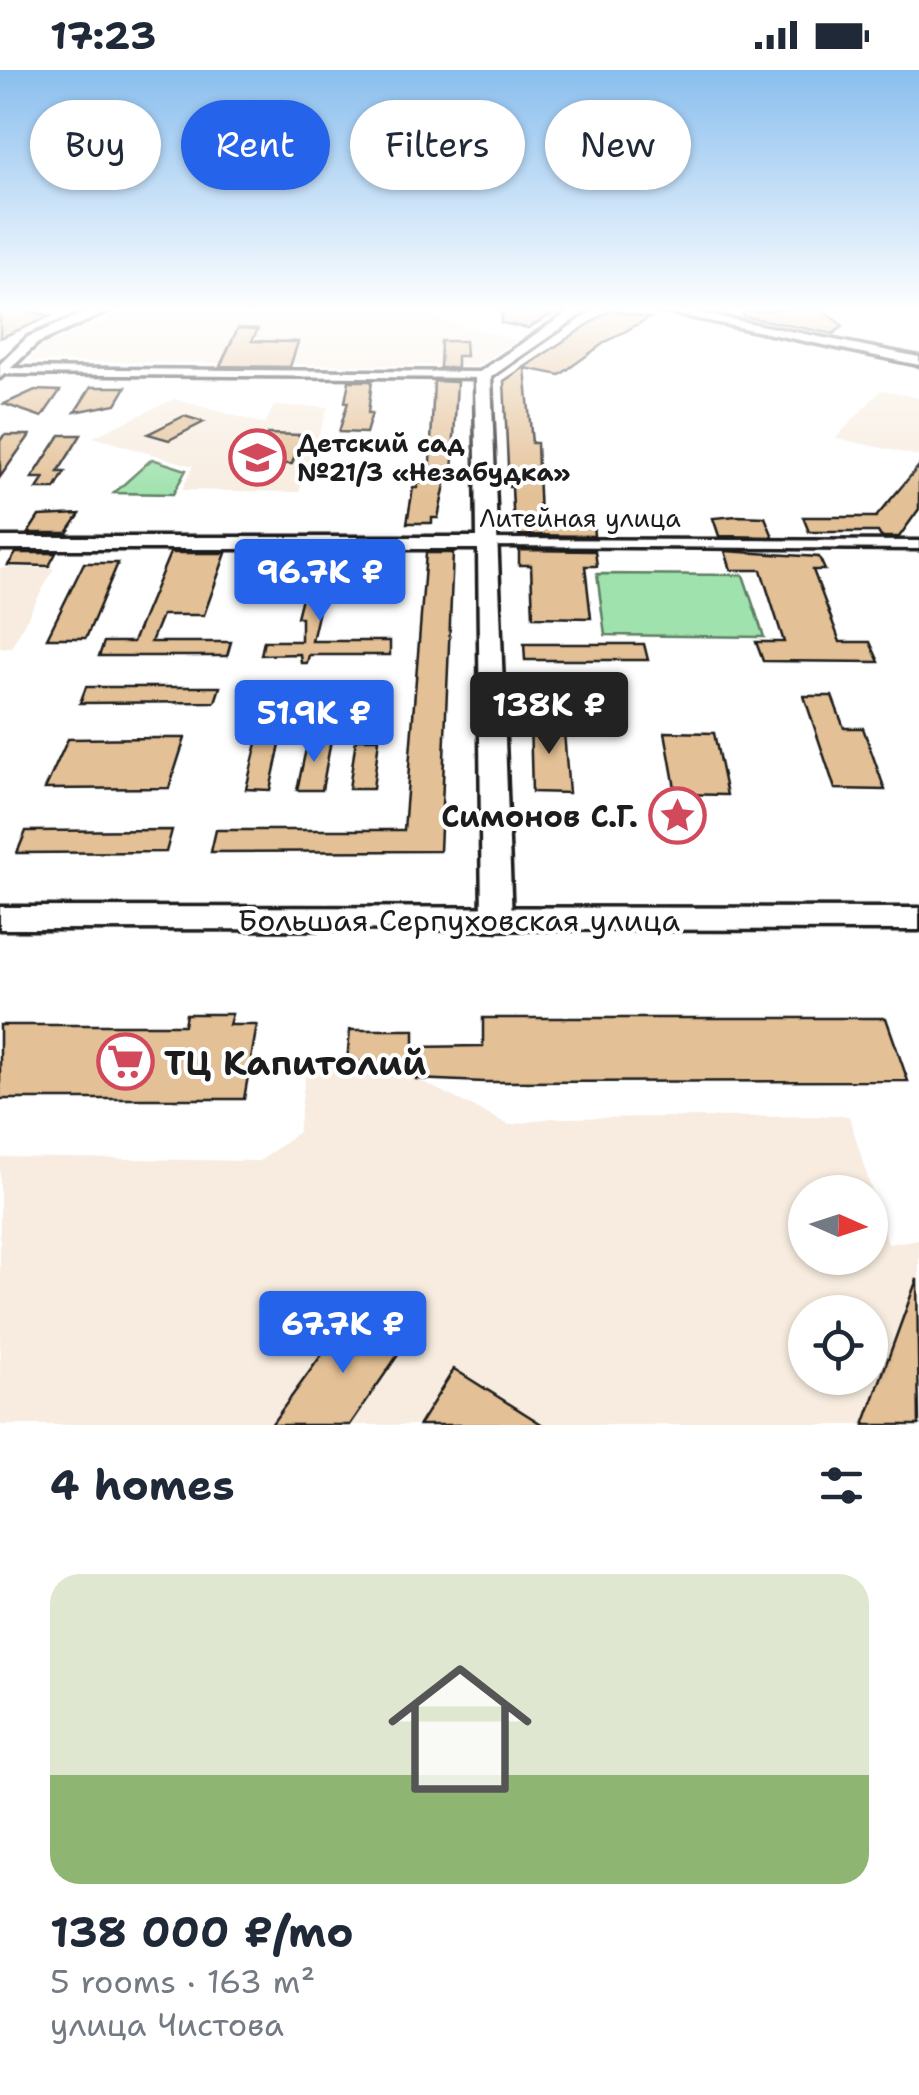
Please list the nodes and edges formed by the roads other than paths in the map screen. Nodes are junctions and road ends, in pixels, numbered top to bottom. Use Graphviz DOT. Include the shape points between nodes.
graph roads {
  1 [pos="491,370"];
  2 [pos="0,372"];
  3 [pos="484,375"];
  4 [pos="0,543"];
  5 [pos="486,543"];
  6 [pos="919,545"];
  7 [pos="0,918"];
  8 [pos="919,919"];
  9 [pos="497,920"];
  1 -- 3 [label="street"];
  2 -- 3 [label="street"];
  3 -- 5 [label="street"];
  4 -- 5 [label="street, Литейная улица"];
  5 -- 6 [label="street, Литейная улица"];
  5 -- 9 [label="street"];
  7 -- 9 [label="main road, Большая Серпуховская улица"];
  8 -- 9 [label="main road, Большая Серпуховская улица"];
}
